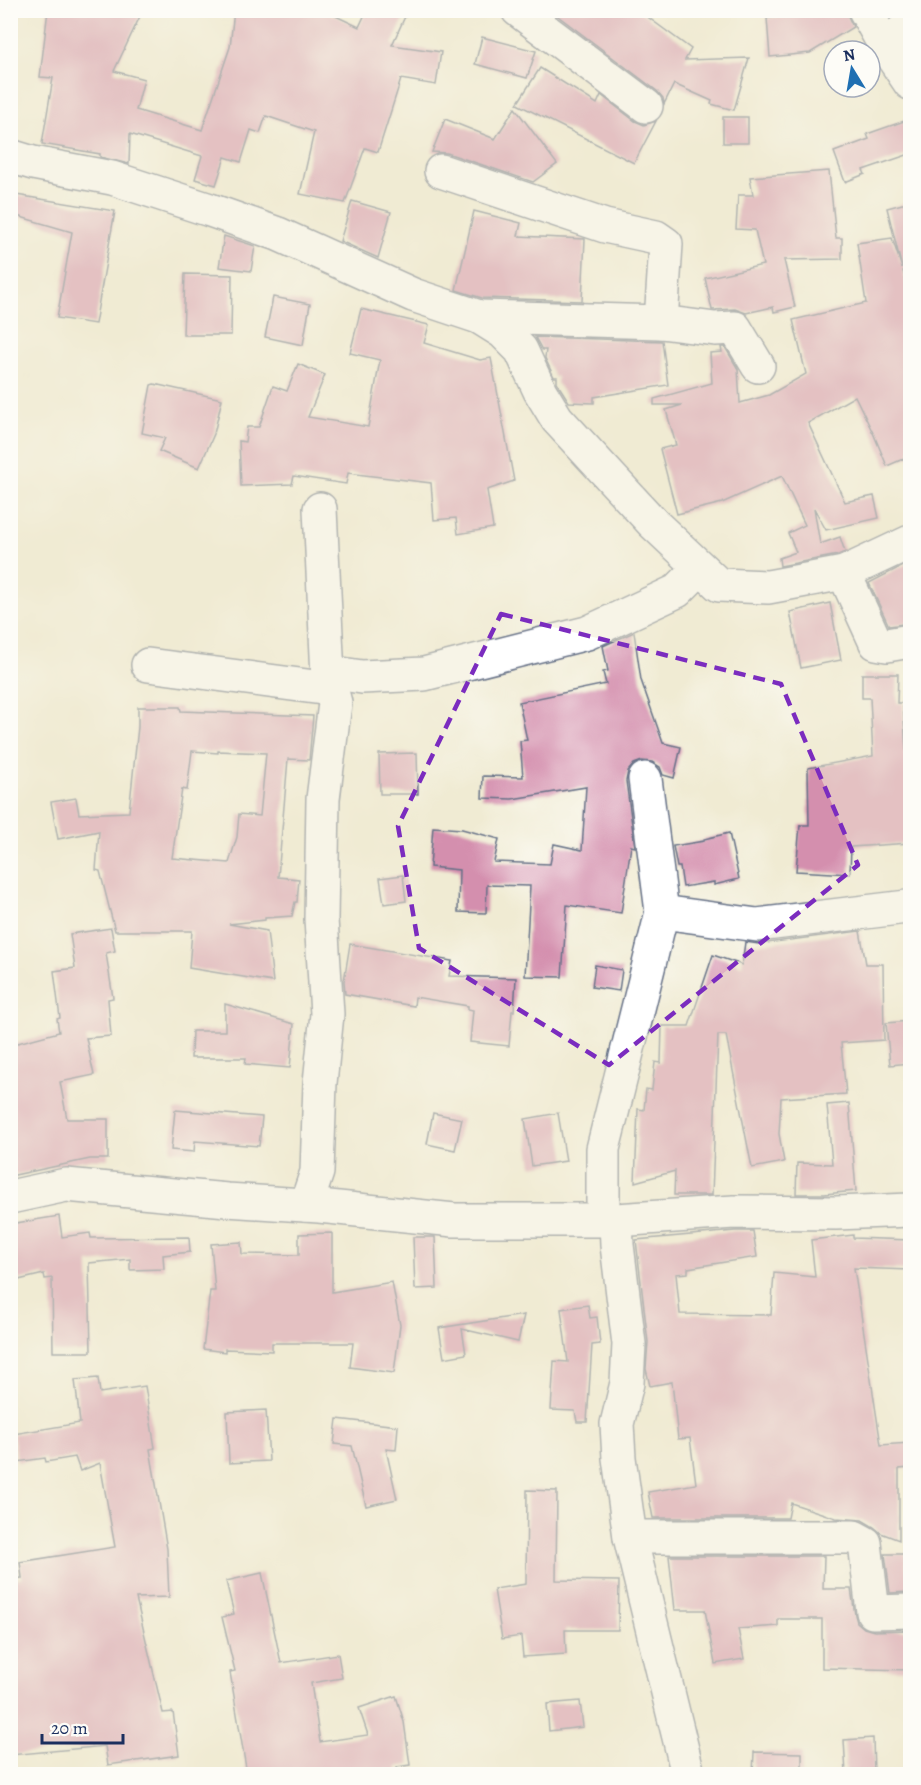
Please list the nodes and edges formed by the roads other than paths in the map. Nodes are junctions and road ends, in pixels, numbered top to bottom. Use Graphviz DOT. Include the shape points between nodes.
graph roads {
  1 [pos="518,10"];
  2 [pos="865,10"];
  3 [pos="910,25"];
  4 [pos="885,46"];
  5 [pos="910,83"];
  6 [pos="646,106"];
  7 [pos="10,156"];
  8 [pos="441,171"];
  9 [pos="479,316"];
  10 [pos="661,322"];
  11 [pos="758,366"];
  12 [pos="320,509"];
  13 [pos="910,542"];
  14 [pos="696,565"];
  15 [pos="844,573"];
  16 [pos="910,641"];
  17 [pos="148,665"];
  18 [pos="329,680"];
  19 [pos="645,779"];
  20 [pos="907,907"];
  21 [pos="662,912"];
  22 [pos="10,1197"];
  23 [pos="306,1205"];
  24 [pos="609,1210"];
  25 [pos="910,1210"];
  26 [pos="630,1537"];
  27 [pos="910,1611"];
  28 [pos="688,1774"];
  1 -- 6 [label="street"];
  2 -- 4 [label="street"];
  3 -- 4 [label="street"];
  4 -- 5 [label="street"];
  7 -- 9 [label="street" via="112,178 210,210 278,234 413,295"];
  8 -- 10 [label="street" via="605,226 656,237 666,244"];
  9 -- 10 [label="street"];
  9 -- 14 [label="street" via="521,350 557,419"];
  10 -- 11 [label="street" via="735,328"];
  12 -- 18 [label="street"];
  13 -- 15 [label="street"];
  14 -- 15 [label="street" via="719,585 768,587"];
  14 -- 18 [label="street" via="698,570 677,591 587,633 423,674"];
  15 -- 16 [label="street" via="876,643"];
  17 -- 18 [label="street"];
  18 -- 23 [label="street" via="335,703 322,799 321,919 327,1014 317,1172"];
  19 -- 21 [label="street"];
  20 -- 21 [label="street" via="757,925"];
  21 -- 24 [label="street" via="603,1149"];
  22 -- 23 [label="street" via="66,1185"];
  23 -- 24 [label="street" via="454,1220"];
  24 -- 25 [label="street" via="836,1214"];
  24 -- 26 [label="street" via="629,1344 627,1383 617,1424"];
  26 -- 27 [label="street" via="854,1537 865,1543 873,1612"];
  26 -- 28 [label="street"];
}
